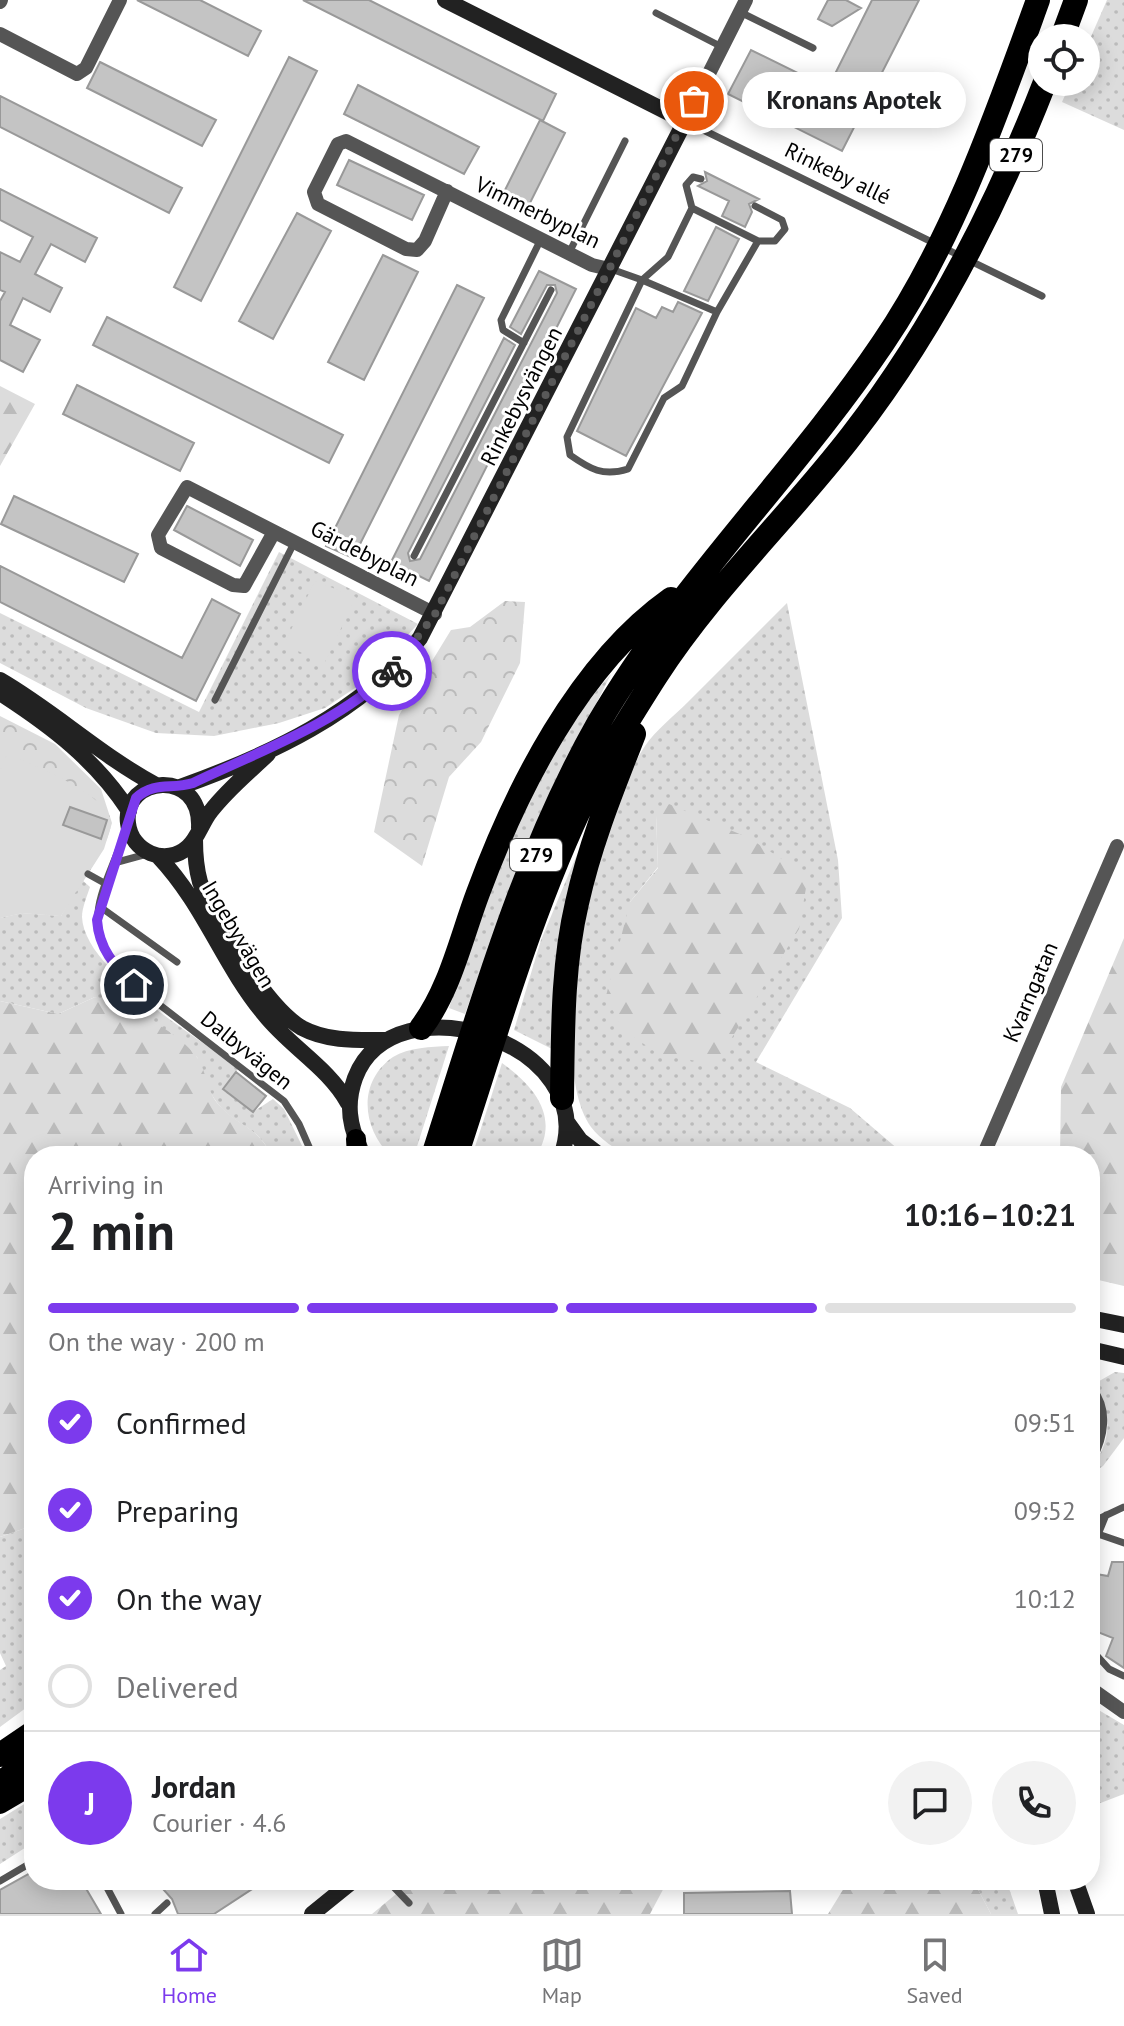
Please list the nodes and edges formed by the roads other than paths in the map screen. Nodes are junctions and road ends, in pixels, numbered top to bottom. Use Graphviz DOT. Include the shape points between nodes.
graph roads {
  1 [pos="120,0"];
  2 [pos="445,0"];
  3 [pos="1026,0"];
  4 [pos="1038,0"];
  5 [pos="1076,0"];
  6 [pos="466,5"];
  7 [pos="743,6"];
  8 [pos="656,13"];
  9 [pos="1067,24"];
  10 [pos="0,34"];
  11 [pos="722,47"];
  12 [pos="813,48"];
  13 [pos="1007,86"];
  14 [pos="1039,96"];
  15 [pos="685,121"];
  16 [pos="625,141"];
  17 [pos="701,179"];
  18 [pos="447,191"];
  19 [pos="755,206"];
  20 [pos="692,208"];
  21 [pos="541,239"];
  22 [pos="758,241"];
  23 [pos="569,253"];
  24 [pos="609,269"];
  25 [pos="642,280"];
  26 [pos="551,290"];
  27 [pos="1042,296"];
  28 [pos="717,312"];
  29 [pos="524,343"];
  30 [pos="274,532"];
  31 [pos="294,543"];
  32 [pos="414,556"];
  33 [pos="696,581"];
  34 [pos="435,614"];
  35 [pos="656,676"];
  36 [pos="0,680"];
  37 [pos="0,693"];
  38 [pos="215,700"];
  39 [pos="278,745"];
  40 [pos="156,785"];
  41 [pos="180,787"];
  42 [pos="128,817"];
  43 [pos="197,834"];
  44 [pos="1117,846"];
  45 [pos="152,855"];
  46 [pos="114,863"];
  47 [pos="88,874"];
  48 [pos="106,884"];
  49 [pos="99,906"];
  50 [pos="177,962"];
  51 [pos="421,1028"];
  52 [pos="387,1040"];
  53 [pos="348,1103"];
  54 [pos="564,1110"];
  55 [pos="309,1146"];
  56 [pos="358,1146"];
  57 [pos="436,1146"];
  58 [pos="459,1146"];
  59 [pos="562,1146"];
  60 [pos="588,1146"];
  61 [pos="987,1146"];
  62 [pos="1100,1320"];
  63 [pos="1124,1325"];
  64 [pos="1100,1351"];
  65 [pos="1124,1357"];
  66 [pos="1124,1507"];
  67 [pos="1106,1515"];
  68 [pos="1100,1518"];
  69 [pos="1100,1529"];
  70 [pos="1100,1535"];
  71 [pos="1124,1543"];
  72 [pos="1100,1659"];
  73 [pos="1124,1676"];
  74 [pos="1100,1695"];
  75 [pos="1124,1712"];
  76 [pos="24,1725"];
  77 [pos="24,1739"];
  78 [pos="0,1745"];
  79 [pos="0,1755"];
  80 [pos="24,1767"];
  81 [pos="0,1783"];
  82 [pos="24,1790"];
  83 [pos="0,1804"];
  84 [pos="24,1867"];
  85 [pos="0,1881"];
  86 [pos="108,1890"];
  87 [pos="342,1890"];
  88 [pos="397,1890"];
  89 [pos="1047,1890"];
  90 [pos="1079,1890"];
  91 [pos="167,1903"];
  92 [pos="409,1903"];
  93 [pos="121,1914"];
  94 [pos="155,1914"];
  95 [pos="312,1914"];
  96 [pos="1052,1914"];
  97 [pos="1087,1914"];
  1 -- 10 [label="street" via="86,68 77,74"];
  2 -- 6 [label="street, Rinkeby allé"];
  3 -- 13 [label="highway"];
  4 -- 13 [label="highway, 279"];
  5 -- 9 [label="highway"];
  6 -- 15 [label="street, Rinkeby allé"];
  7 -- 11 [label="street, Rinkebysvängen"];
  7 -- 12 [label="lane, Rinkebysvängen"];
  8 -- 11 [label="lane"];
  11 -- 15 [label="street, Rinkebysvängen"];
  13 -- 33 [label="highway, 279" via="928,263 885,340 826,424"];
  14 -- 35 [label="highway, 279" via="998,196 909,356 850,438"];
  15 -- 24 [label="street, Rinkebysvängen"];
  15 -- 27 [label="lane, Rinkeby allé"];
  16 -- 23 [label="lane"];
  17 -- 20 [label="lane" via="688,179 686,185"];
  18 -- 18 [label="street, Vimmerbyplan" via="417,250 318,204 314,192 338,144 346,141"];
  18 -- 21 [label="street, Vimmerbyplan"];
  19 -- 22 [label="lane" via="782,220 785,229 775,241"];
  20 -- 22 [label="lane"];
  20 -- 25 [label="lane" via="668,257"];
  21 -- 23 [label="street, Vimmerbyplan"];
  21 -- 29 [label="lane" via="501,320 503,330"];
  22 -- 28 [label="lane"];
  23 -- 24 [label="street, Vimmerbyplan"];
  24 -- 25 [label="lane"];
  24 -- 34 [label="street, Rinkebysvängen"];
  25 -- 28 [label="lane"];
  25 -- 28 [label="lane" via="567,437 570,455 590,469 610,475 628,469 664,398 682,386"];
  26 -- 29 [label="lane"];
  29 -- 32 [label="lane"];
  30 -- 30 [label="street, Gärdebyplan" via="187,487 158,542 233,585 244,586"];
  30 -- 31 [label="street, Gärdebyplan"];
  31 -- 34 [label="street, Gärdebyplan"];
  31 -- 38 [label="lane"];
  33 -- 51 [label="highway" via="653,611 619,646 549,743 500,833 441,994"];
  33 -- 57 [label="highway, 279" via="635,664 566,785 501,947"];
  34 -- 39 [label="street, Rinkebysvängen" via="403,660 372,690"];
  35 -- 54 [label="highway" via="601,815 576,906 567,964"];
  35 -- 58 [label="highway, 279" via="587,793 564,845"];
  36 -- 40 [label="street, Rinkebysvängen" via="37,701 115,763"];
  37 -- 42 [label="street" via="72,743 108,781"];
  39 -- 41 [label="street, Rinkebysvängen"];
  39 -- 43 [label="street, Rinkebysvängen" via="224,796"];
  40 -- 41 [label="street, Rinkebysvängen"];
  40 -- 42 [label="street" via="136,798"];
  41 -- 43 [label="street" via="200,816"];
  42 -- 45 [label="street" via="134,841"];
  42 -- 46 [label="lane, Dalbyvägen"];
  43 -- 45 [label="street, Rinkebysvängen" via="180,853"];
  43 -- 52 [label="street, Ingebyvägen" via="201,882 253,977 276,1005 301,1027 323,1036"];
  44 -- 61 [label="street, Kvarngatan"];
  45 -- 46 [label="lane"];
  45 -- 53 [label="street, Ingebyvägen" via="182,881 266,1018 337,1084"];
  46 -- 48 [label="lane, Dalbyvägen"];
  47 -- 48 [label="lane"];
  48 -- 49 [label="lane, Dalbyvägen"];
  49 -- 50 [label="lane"];
  49 -- 55 [label="lane, Dalbyvägen" via="98,939 112,963 284,1101"];
  51 -- 52 [label="street"];
  51 -- 54 [label="street" via="487,1036 527,1056 552,1080"];
  52 -- 53 [label="street" via="358,1070"];
  53 -- 56 [label="street"];
  54 -- 59 [label="street"];
  54 -- 60 [label="street"];
  62 -- 63 [label="street"];
  64 -- 65 [label="street"];
  66 -- 67 [label="lane"];
  67 -- 68 [label="lane"];
  67 -- 69 [label="lane"];
  70 -- 71 [label="lane"];
  72 -- 73 [label="lane"];
  74 -- 75 [label="street"];
  76 -- 78 [label="main road"];
  77 -- 79 [label="highway"];
  80 -- 81 [label="highway"];
  82 -- 83 [label="main road"];
  84 -- 85 [label="lane"];
  86 -- 93 [label="lane"];
  87 -- 95 [label="street"];
  88 -- 92 [label="lane"];
  89 -- 96 [label="street"];
  90 -- 97 [label="street"];
  91 -- 94 [label="lane"];
}
